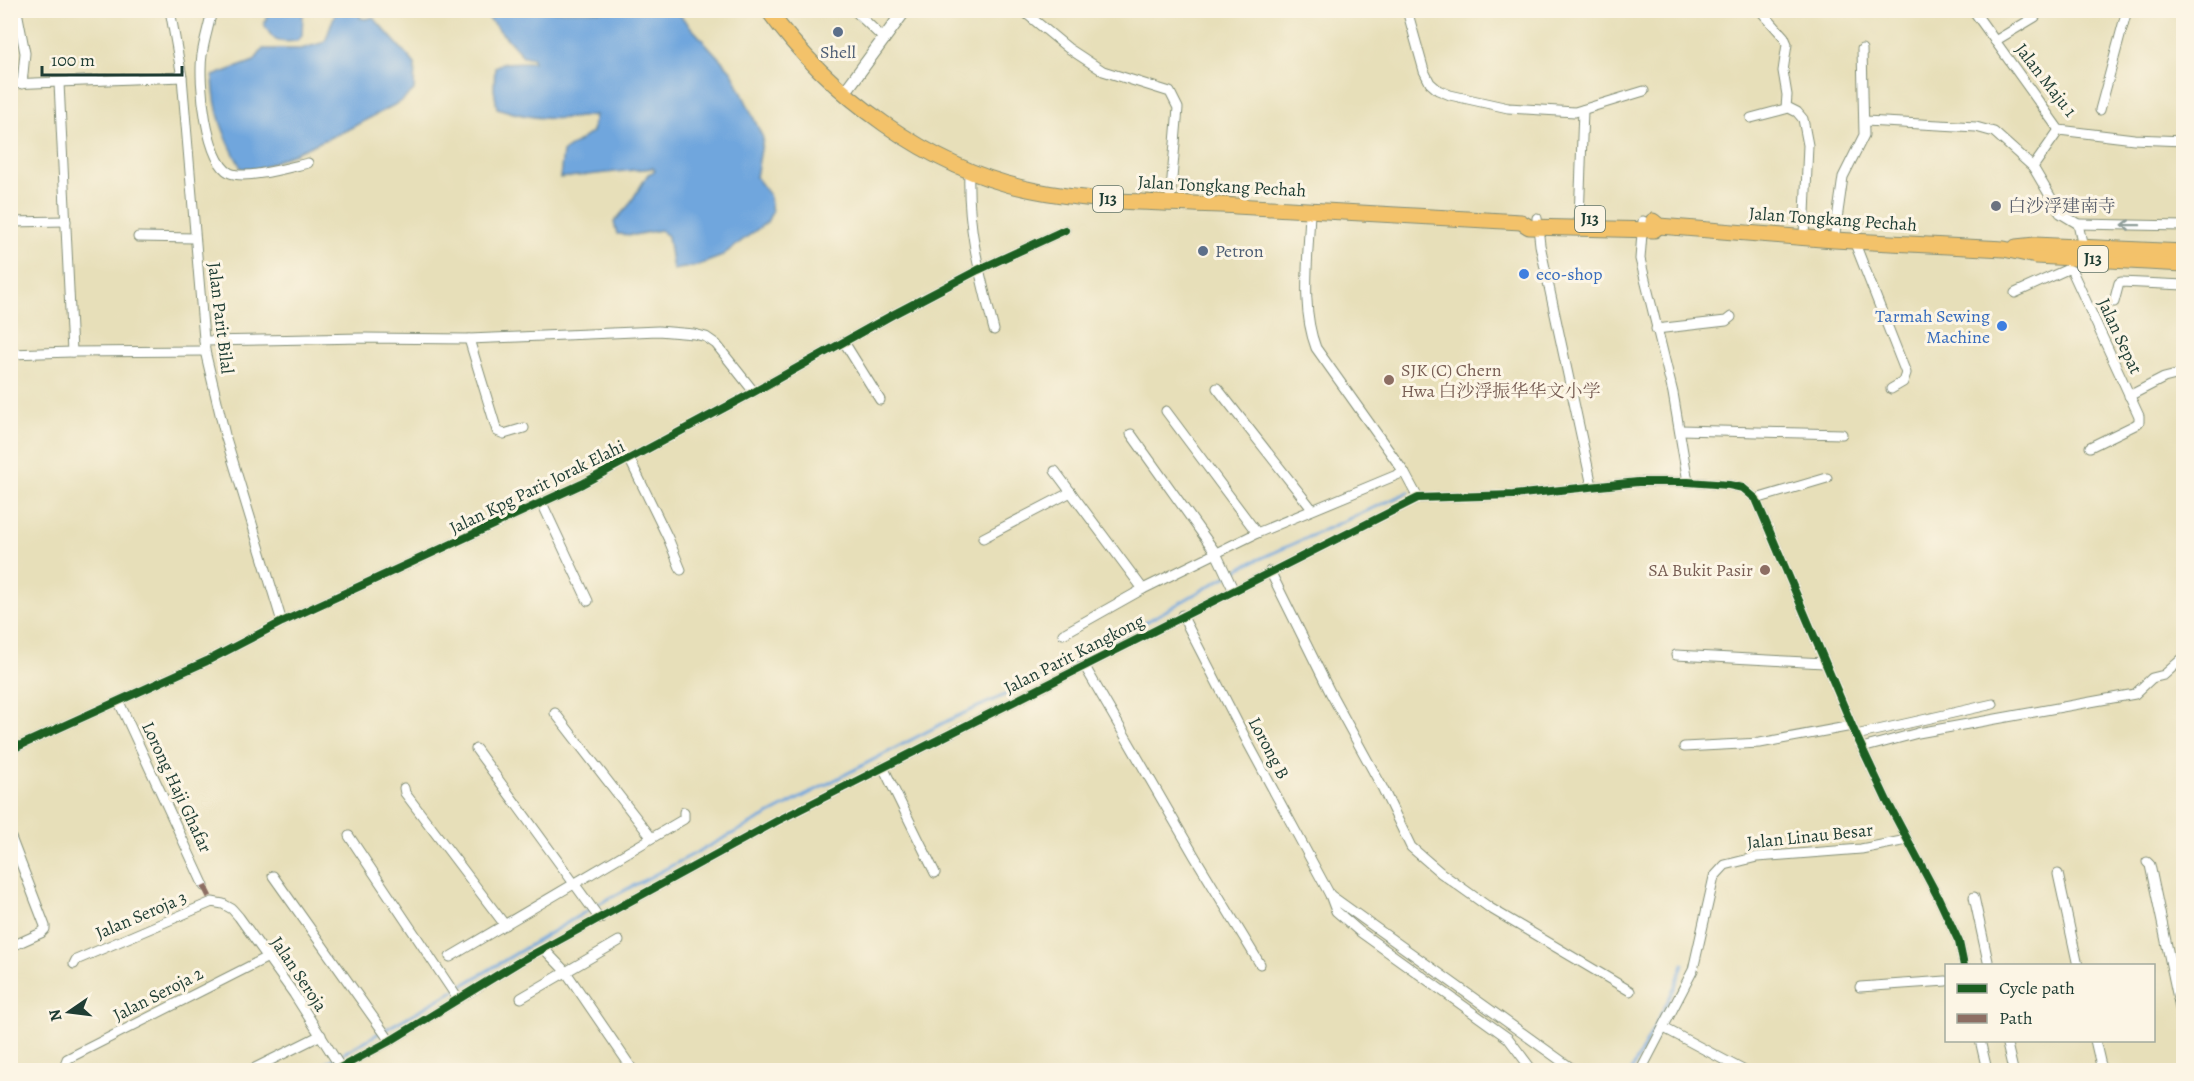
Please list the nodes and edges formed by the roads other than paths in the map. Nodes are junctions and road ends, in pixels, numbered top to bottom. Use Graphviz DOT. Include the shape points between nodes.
graph roads {
  1 [pos="170,10"];
  2 [pos="212,10"];
  3 [pos="768,10"];
  4 [pos="854,10"];
  5 [pos="905,10"];
  6 [pos="1022,10"];
  7 [pos="1407,10"];
  8 [pos="1760,10"];
  9 [pos="1973,10"];
  10 [pos="2040,10"];
  11 [pos="2127,10"];
  12 [pos="17,11"];
  13 [pos="883,38"];
  14 [pos="1995,41"];
  15 [pos="1862,49"];
  16 [pos="182,77"];
  17 [pos="23,79"];
  18 [pos="59,83"];
  19 [pos="10,84"];
  20 [pos="1644,91"];
  21 [pos="844,93"];
  22 [pos="1786,108"];
  23 [pos="1583,110"];
  24 [pos="2100,110"];
  25 [pos="1751,118"];
  26 [pos="1864,121"];
  27 [pos="2059,130"];
  28 [pos="2184,141"];
  29 [pos="308,163"];
  30 [pos="2033,167"];
  31 [pos="969,171"];
  32 [pos="1170,202"];
  33 [pos="1310,210"];
  34 [pos="1579,219"];
  35 [pos="66,220"];
  36 [pos="10,222"];
  37 [pos="1537,223"];
  38 [pos="2078,224"];
  39 [pos="1642,226"];
  40 [pos="2184,226"];
  41 [pos="1065,230"];
  42 [pos="138,237"];
  43 [pos="1804,237"];
  44 [pos="195,238"];
  45 [pos="1834,240"];
  46 [pos="1854,241"];
  47 [pos="2184,252"];
  48 [pos="2076,258"];
  49 [pos="2145,262"];
  50 [pos="2184,264"];
  51 [pos="978,270"];
  52 [pos="2151,283"];
  53 [pos="2184,285"];
  54 [pos="2015,293"];
  55 [pos="2114,302"];
  56 [pos="1731,317"];
  57 [pos="1656,329"];
  58 [pos="994,330"];
  59 [pos="469,339"];
  60 [pos="204,341"];
  61 [pos="844,342"];
  62 [pos="205,351"];
  63 [pos="72,352"];
  64 [pos="10,354"];
  65 [pos="2184,374"];
  66 [pos="1217,388"];
  67 [pos="1891,389"];
  68 [pos="754,392"];
  69 [pos="2129,396"];
  70 [pos="880,400"];
  71 [pos="1166,411"];
  72 [pos="524,428"];
  73 [pos="1680,430"];
  74 [pos="1131,434"];
  75 [pos="1842,434"];
  76 [pos="2090,447"];
  77 [pos="632,464"];
  78 [pos="1055,471"];
  79 [pos="1404,472"];
  80 [pos="1827,478"];
  81 [pos="1688,482"];
  82 [pos="1592,486"];
  83 [pos="1071,492"];
  84 [pos="1418,498"];
  85 [pos="1756,500"];
  86 [pos="544,507"];
  87 [pos="1312,509"];
  88 [pos="1257,533"];
  89 [pos="983,538"];
  90 [pos="1216,553"];
  91 [pos="681,570"];
  92 [pos="1270,571"];
  93 [pos="1231,585"];
  94 [pos="1143,589"];
  95 [pos="588,601"];
  96 [pos="1182,615"];
  97 [pos="282,622"];
  98 [pos="1063,634"];
  99 [pos="1676,655"];
  100 [pos="2184,657"];
  101 [pos="1824,663"];
  102 [pos="1084,665"];
  103 [pos="1993,704"];
  104 [pos="121,707"];
  105 [pos="555,713"];
  106 [pos="1854,730"];
  107 [pos="1684,747"];
  108 [pos="1862,748"];
  109 [pos="476,749"];
  110 [pos="10,750"];
  111 [pos="883,767"];
  112 [pos="404,788"];
  113 [pos="684,812"];
  114 [pos="10,835"];
  115 [pos="349,836"];
  116 [pos="651,837"];
  117 [pos="1907,840"];
  118 [pos="2146,862"];
  119 [pos="935,873"];
  120 [pos="2058,874"];
  121 [pos="273,876"];
  122 [pos="574,883"];
  123 [pos="204,886"];
  124 [pos="1330,895"];
  125 [pos="1974,897"];
  126 [pos="223,904"];
  127 [pos="598,916"];
  128 [pos="1365,922"];
  129 [pos="505,925"];
  130 [pos="1359,931"];
  131 [pos="619,941"];
  132 [pos="10,947"];
  133 [pos="544,949"];
  134 [pos="268,957"];
  135 [pos="450,957"];
  136 [pos="74,964"];
  137 [pos="1260,964"];
  138 [pos="1964,964"];
  139 [pos="1989,964"];
  140 [pos="2078,964"];
  141 [pos="566,972"];
  142 [pos="1945,981"];
  143 [pos="1860,987"];
  144 [pos="1630,991"];
  145 [pos="454,992"];
  146 [pos="521,998"];
  147 [pos="2184,1027"];
  148 [pos="1664,1028"];
  149 [pos="321,1035"];
  150 [pos="386,1035"];
  151 [pos="1980,1042"];
  152 [pos="2006,1042"];
  153 [pos="2095,1042"];
  154 [pos="66,1062"];
  155 [pos="337,1063"];
  156 [pos="251,1071"];
  157 [pos="633,1071"];
  158 [pos="1532,1071"];
  159 [pos="1574,1071"];
  160 [pos="1641,1071"];
  161 [pos="1743,1071"];
  162 [pos="1987,1071"];
  163 [pos="2013,1071"];
  164 [pos="2102,1071"];
  1 -- 16 [label="street, Jalan Parit Bilal"];
  2 -- 29 [label="street" via="200,76 209,133 222,166 231,173 247,174"];
  3 -- 21 [label="main road, Jalan Tongkang Pechah / J13" via="795,45"];
  4 -- 13 [label="street"];
  5 -- 13 [label="street"];
  6 -- 32 [label="street" via="1103,71 1170,92 1175,98 1178,115"];
  7 -- 23 [label="street" via="1424,70 1438,90 1508,108"];
  8 -- 22 [label="street" via="1787,44 1783,71"];
  9 -- 14 [label="street, Jalan Maju 1"];
  10 -- 14 [label="street"];
  11 -- 24 [label="street"];
  12 -- 17 [label="street" via="25,53"];
  13 -- 21 [label="street"];
  14 -- 27 [label="street, Jalan Maju 1"];
  15 -- 26 [label="street"];
  16 -- 18 [label="street"];
  16 -- 44 [label="street, Jalan Parit Bilal"];
  17 -- 18 [label="street"];
  17 -- 19 [label="street"];
  18 -- 35 [label="street"];
  20 -- 23 [label="street"];
  21 -- 31 [label="main road, Jalan Tongkang Pechah / J13" via="912,141"];
  22 -- 25 [label="street"];
  22 -- 43 [label="street" via="1803,119 1808,145"];
  23 -- 34 [label="street"];
  26 -- 30 [label="street" via="1976,127 1994,132"];
  26 -- 45 [label="street" via="1864,135 1843,177"];
  27 -- 28 [label="street, Jalan Maju 1"];
  27 -- 30 [label="street"];
  30 -- 38 [label="street" via="2060,213"];
  31 -- 32 [label="main road, Jalan Tongkang Pechah / J13" via="1042,192"];
  31 -- 51 [label="street" via="968,203"];
  32 -- 33 [label="main road, Jalan Tongkang Pechah / J13"];
  33 -- 37 [label="main road, Jalan Tongkang Pechah / J13" via="1521,222 1528,217"];
  33 -- 79 [label="street" via="1307,302 1316,348"];
  34 -- 37 [label="main road, Jalan Tongkang Pechah / J13"];
  34 -- 39 [label="main road, Jalan Tongkang Pechah / J13"];
  35 -- 36 [label="street"];
  35 -- 63 [label="street"];
  37 -- 39 [label="main road, Jalan Tongkang Pechah / J13"];
  37 -- 82 [label="street"];
  40 -- 38 [label="street, one-way"];
  38 -- 48 [label="street, Jalan Sepat"];
  39 -- 43 [label="main road, Jalan Tongkang Pechah / J13" via="1654,230 1659,226"];
  39 -- 57 [label="street" via="1640,259"];
  41 -- 51 [label="street, Jalan Kpg Parit Jorak Elahi"];
  42 -- 44 [label="street"];
  43 -- 45 [label="main road, Jalan Tongkang Pechah / J13"];
  44 -- 60 [label="street, Jalan Parit Bilal"];
  45 -- 46 [label="main road, Jalan Tongkang Pechah / J13"];
  46 -- 48 [label="main road, Jalan Tongkang Pechah / J13" via="2004,249"];
  46 -- 67 [label="street" via="1906,373 1903,382"];
  47 -- 48 [label="main road, Jalan Tongkang Pechah / J13"];
  48 -- 49 [label="main road, Jalan Tongkang Pechah / J13"];
  48 -- 54 [label="street"];
  48 -- 69 [label="street, Jalan Sepat" via="2072,271"];
  49 -- 50 [label="main road, Jalan Tongkang Pechah / J13"];
  49 -- 52 [label="street"];
  51 -- 58 [label="street"];
  51 -- 61 [label="street, Jalan Kpg Parit Jorak Elahi"];
  52 -- 53 [label="street"];
  52 -- 55 [label="street" via="2120,282"];
  56 -- 57 [label="street" via="1726,321"];
  57 -- 73 [label="street"];
  59 -- 60 [label="street"];
  59 -- 68 [label="street" via="658,331 694,334 716,345"];
  59 -- 72 [label="street" via="497,431 504,434"];
  60 -- 62 [label="street, Jalan Parit Bilal"];
  61 -- 68 [label="street, Jalan Kpg Parit Jorak Elahi"];
  61 -- 70 [label="street"];
  62 -- 63 [label="street"];
  62 -- 97 [label="street, Jalan Parit Bilal" via="225,435"];
  63 -- 64 [label="street"];
  65 -- 69 [label="street" via="2164,378"];
  66 -- 87 [label="street"];
  68 -- 77 [label="street, Jalan Kpg Parit Jorak Elahi"];
  69 -- 76 [label="street, Jalan Sepat" via="2139,422"];
  71 -- 88 [label="street"];
  73 -- 75 [label="street"];
  73 -- 81 [label="street"];
  74 -- 90 [label="street"];
  77 -- 86 [label="street, Jalan Kpg Parit Jorak Elahi"];
  77 -- 91 [label="street"];
  78 -- 83 [label="street"];
  79 -- 84 [label="street"];
  79 -- 87 [label="street"];
  80 -- 85 [label="street"];
  81 -- 82 [label="street"];
  81 -- 85 [label="street" via="1743,488"];
  82 -- 84 [label="street" via="1513,495"];
  83 -- 89 [label="street"];
  83 -- 94 [label="street"];
  84 -- 92 [label="street, Jalan Parit Kangkong"];
  85 -- 101 [label="street"];
  86 -- 95 [label="street"];
  86 -- 97 [label="street, Jalan Kpg Parit Jorak Elahi"];
  87 -- 88 [label="street"];
  88 -- 90 [label="street"];
  90 -- 93 [label="street"];
  90 -- 94 [label="street"];
  92 -- 93 [label="street, Jalan Parit Kangkong"];
  92 -- 144 [label="street" via="1411,847 1490,908"];
  93 -- 96 [label="street, Jalan Parit Kangkong"];
  94 -- 98 [label="street"];
  96 -- 102 [label="street, Jalan Parit Kangkong"];
  96 -- 124 [label="street, Lorong B"];
  97 -- 104 [label="street, Jalan Kpg Parit Jorak Elahi"];
  99 -- 101 [label="street"];
  100 -- 108 [label="street" via="2136,694 1918,733"];
  101 -- 106 [label="street"];
  102 -- 111 [label="street, Jalan Parit Kangkong"];
  102 -- 137 [label="street"];
  103 -- 106 [label="street"];
  104 -- 110 [label="street, Jalan Kpg Parit Jorak Elahi"];
  104 -- 123 [label="street, Lorong Haji Ghafar"];
  105 -- 116 [label="street"];
  106 -- 107 [label="street" via="1760,743"];
  106 -- 108 [label="street"];
  108 -- 117 [label="street"];
  109 -- 122 [label="street"];
  111 -- 119 [label="street"];
  111 -- 127 [label="street, Jalan Parit Kangkong"];
  112 -- 129 [label="street"];
  113 -- 116 [label="street" via="684,819"];
  114 -- 132 [label="street" via="45,926 41,933"];
  115 -- 145 [label="street"];
  116 -- 122 [label="street"];
  117 -- 138 [label="street" via="1959,942"];
  117 -- 148 [label="street, Jalan Linau Besar" via="1860,849 1783,853 1725,865 1714,877 1694,970"];
  118 -- 147 [label="street" via="2150,865"];
  120 -- 140 [label="street"];
  121 -- 150 [label="street"];
  122 -- 127 [label="street"];
  122 -- 129 [label="street"];
  124 -- 128 [label="street"];
  124 -- 130 [label="street, Lorong B" via="1336,911"];
  125 -- 139 [label="street"];
  126 -- 134 [label="street, Jalan Seroja" via="239,917"];
  126 -- 136 [label="street, Jalan Seroja 3" via="212,902"];
  127 -- 133 [label="street, Jalan Parit Kangkong"];
  128 -- 130 [label="street"];
  128 -- 159 [label="street"];
  129 -- 135 [label="street"];
  130 -- 158 [label="street, Lorong B" via="1508,1038"];
  131 -- 141 [label="street"];
  133 -- 141 [label="street"];
  133 -- 145 [label="street, Jalan Parit Kangkong"];
  134 -- 149 [label="street, Jalan Seroja"];
  134 -- 154 [label="street, Jalan Seroja 2"];
  141 -- 146 [label="street"];
  141 -- 157 [label="street"];
  142 -- 143 [label="street"];
  145 -- 150 [label="street, Jalan Parit Kangkong"];
  148 -- 160 [label="street, Jalan Linau Besar"];
  148 -- 161 [label="street"];
  149 -- 155 [label="street, Jalan Seroja"];
  149 -- 156 [label="street"];
  150 -- 155 [label="street, Jalan Parit Kangkong"];
  151 -- 162 [label="street"];
  152 -- 163 [label="street"];
  153 -- 164 [label="street"];
}
